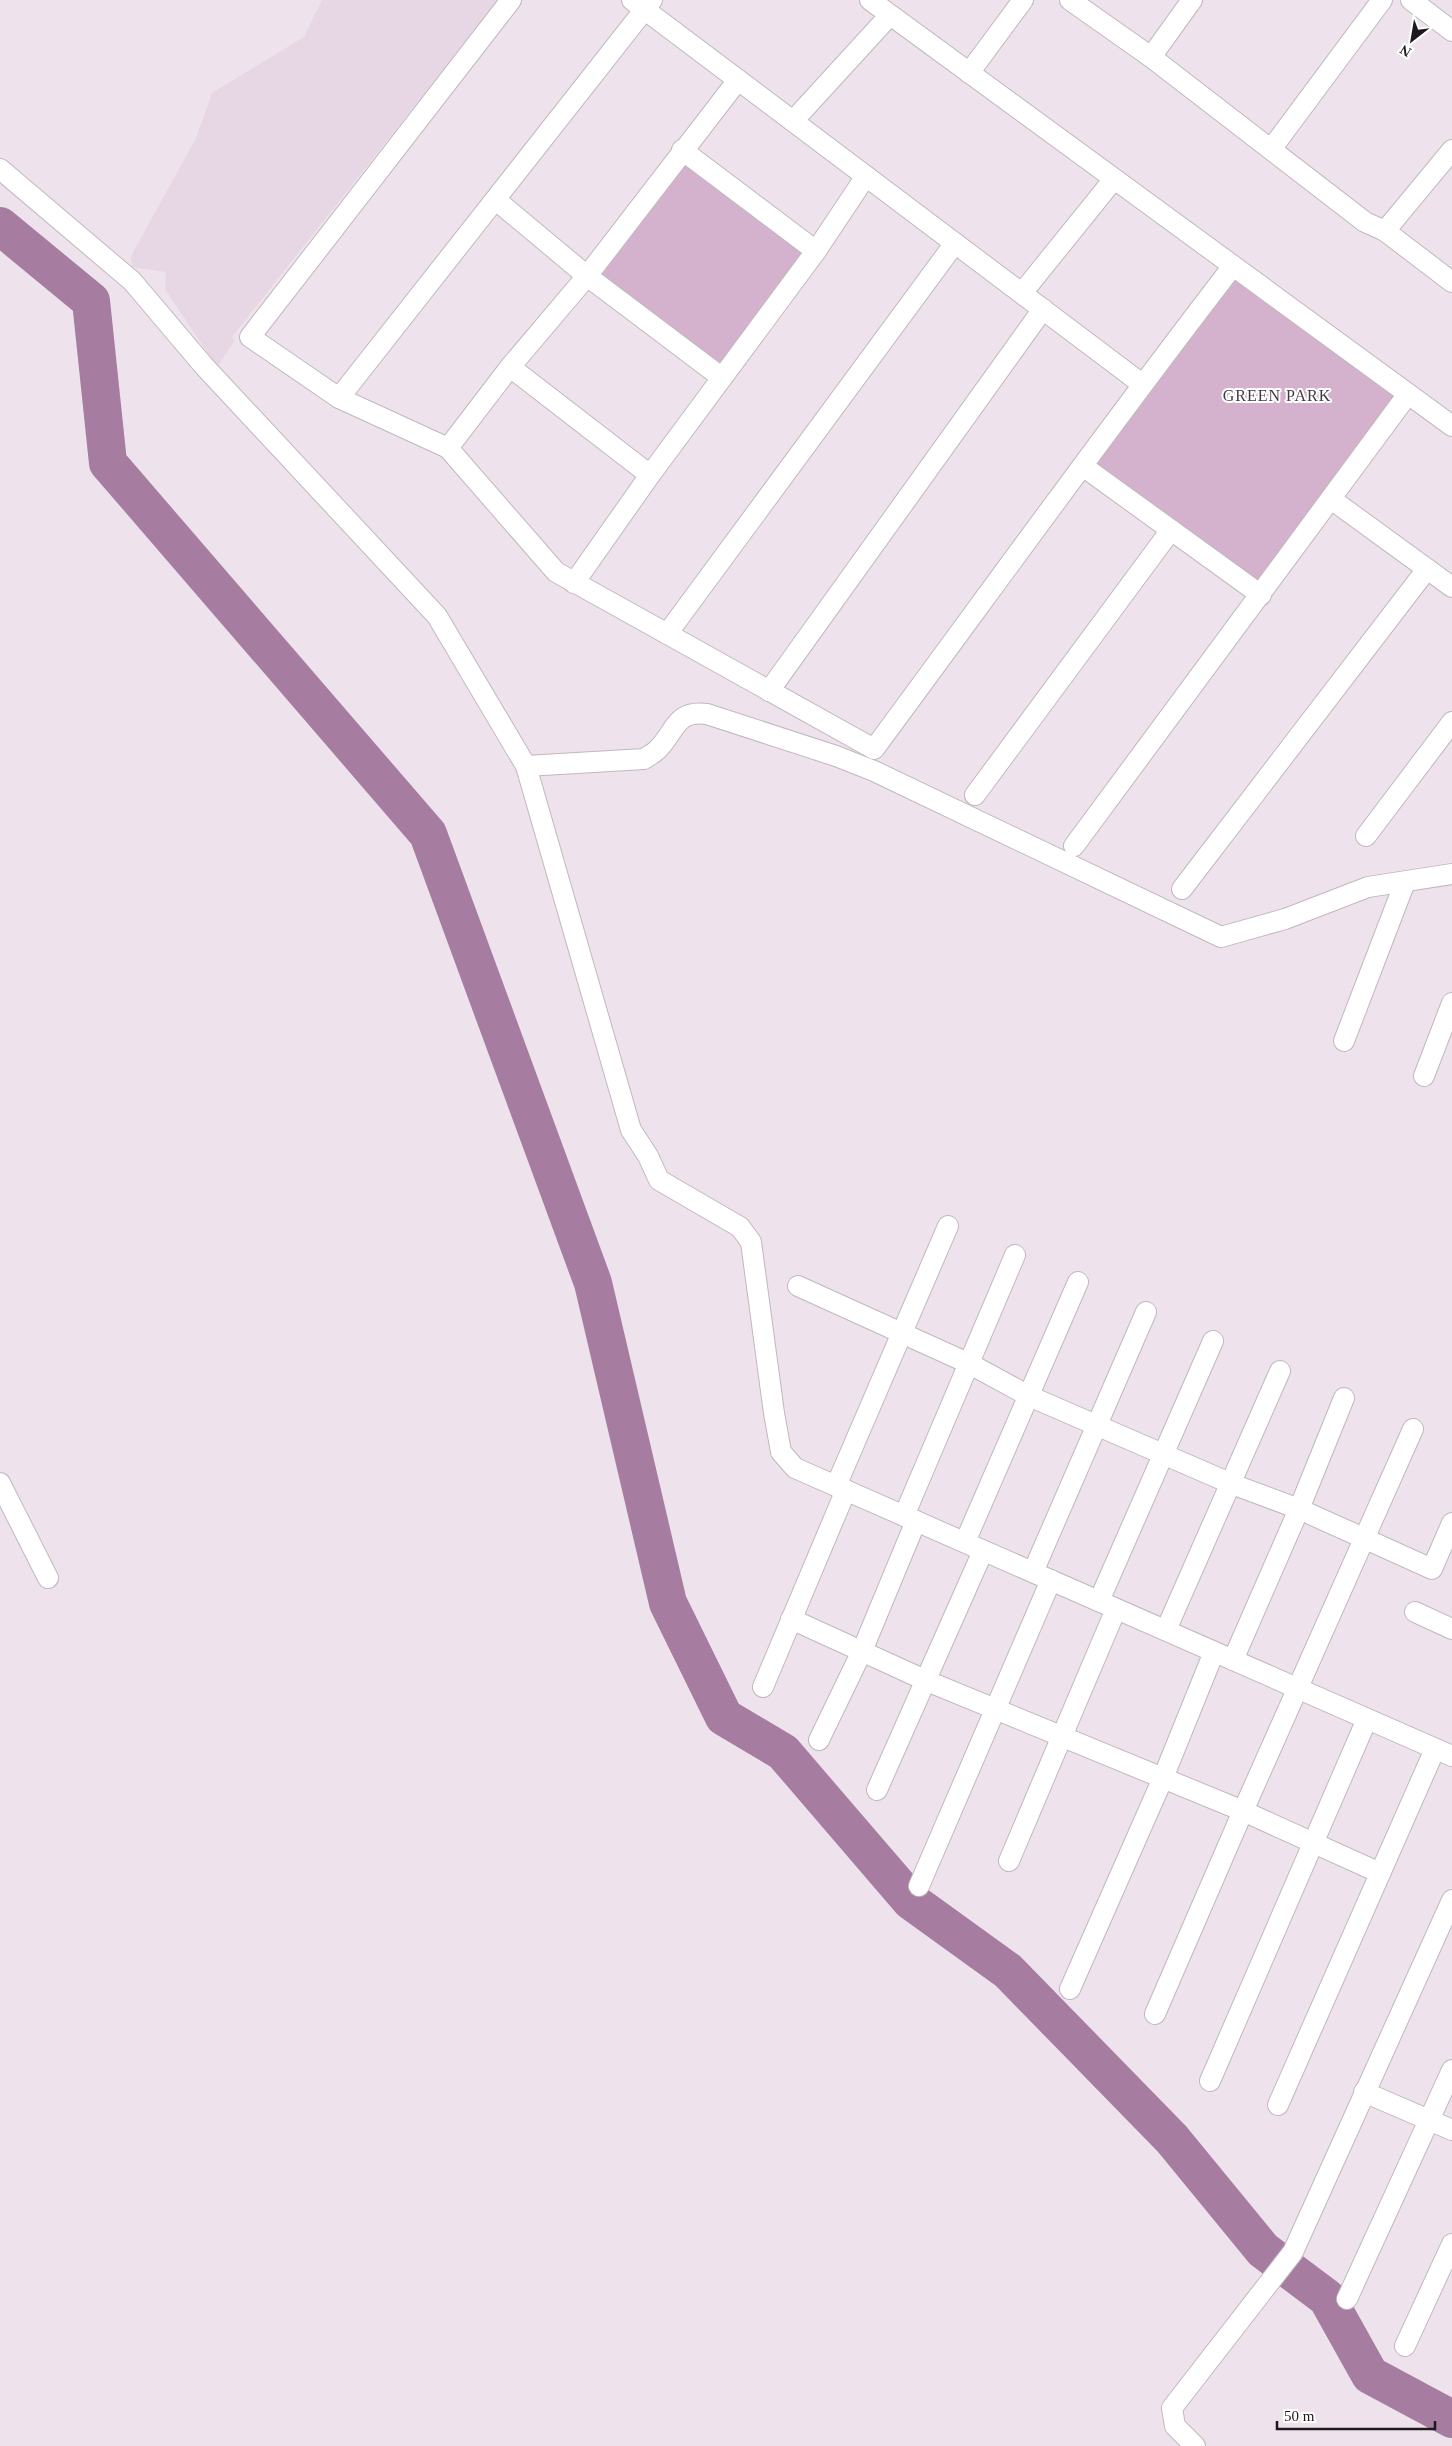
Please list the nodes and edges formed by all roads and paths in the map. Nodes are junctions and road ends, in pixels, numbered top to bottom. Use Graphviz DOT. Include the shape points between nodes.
graph roads {
  1 [pos="511,0"];
  2 [pos="870,0"];
  3 [pos="1022,0"];
  4 [pos="1070,0"];
  5 [pos="1192,0"];
  6 [pos="1382,0"];
  7 [pos="1411,0"];
  8 [pos="643,3"];
  9 [pos="890,15"];
  10 [pos="1452,32"];
  11 [pos="1151,57"];
  12 [pos="969,72"];
  13 [pos="738,80"];
  14 [pos="793,121"];
  15 [pos="1272,148"];
  16 [pos="682,150"];
  17 [pos="1452,150"];
  18 [pos="0,168"];
  19 [pos="866,176"];
  20 [pos="1114,179"];
  21 [pos="496,200"];
  22 [pos="1385,231"];
  23 [pos="955,243"];
  24 [pos="816,251"];
  25 [pos="1233,266"];
  26 [pos="587,276"];
  27 [pos="1452,282"];
  28 [pos="1022,293"];
  29 [pos="1043,309"];
  30 [pos="510,367"];
  31 [pos="721,377"];
  32 [pos="1142,384"];
  33 [pos="1408,394"];
  34 [pos="339,398"];
  35 [pos="1452,426"];
  36 [pos="448,448"];
  37 [pos="1084,467"];
  38 [pos="650,474"];
  39 [pos="1331,499"];
  40 [pos="1171,530"];
  41 [pos="1427,569"];
  42 [pos="574,583"];
  43 [pos="1452,587"];
  44 [pos="1261,595"];
  45 [pos="667,634"];
  46 [pos="769,691"];
  47 [pos="1452,722"];
  48 [pos="526,766"];
  49 [pos="975,795"];
  50 [pos="1366,836"];
  51 [pos="1074,846"];
  52 [pos="1452,874"];
  53 [pos="1405,882"];
  54 [pos="1182,889"];
  55 [pos="1452,1003"];
  56 [pos="1344,1041"];
  57 [pos="1424,1076"];
  58 [pos="948,1226"];
  59 [pos="1015,1255"];
  60 [pos="1078,1282"];
  61 [pos="798,1286"];
  62 [pos="1146,1312"];
  63 [pos="902,1333"];
  64 [pos="1214,1342"];
  65 [pos="970,1364"];
  66 [pos="1280,1371"];
  67 [pos="1029,1396"];
  68 [pos="1344,1398"];
  69 [pos="1098,1425"];
  70 [pos="1413,1429"];
  71 [pos="1164,1454"];
  72 [pos="0,1483"];
  73 [pos="1232,1484"];
  74 [pos="841,1488"];
  75 [pos="1299,1509"];
  76 [pos="910,1518"];
  77 [pos="1449,1536"];
  78 [pos="1364,1539"];
  79 [pos="974,1546"];
  80 [pos="1033,1572"];
  81 [pos="48,1578"];
  82 [pos="1052,1580"];
  83 [pos="1108,1605"];
  84 [pos="1415,1612"];
  85 [pos="792,1619"];
  86 [pos="1452,1629"];
  87 [pos="1166,1630"];
  88 [pos="862,1651"];
  89 [pos="1214,1652"];
  90 [pos="1232,1660"];
  91 [pos="927,1681"];
  92 [pos="763,1687"];
  93 [pos="1298,1688"];
  94 [pos="996,1710"];
  95 [pos="1367,1719"];
  96 [pos="1061,1737"];
  97 [pos="818,1740"];
  98 [pos="1444,1752"];
  99 [pos="1163,1778"];
  100 [pos="877,1790"];
  101 [pos="1243,1810"];
  102 [pos="1315,1842"];
  103 [pos="1009,1861"];
  104 [pos="1380,1873"];
  105 [pos="919,1886"];
  106 [pos="1452,1900"];
  107 [pos="1070,1989"];
  108 [pos="1155,2014"];
  109 [pos="1452,2070"];
  110 [pos="1210,2081"];
  111 [pos="1364,2092"];
  112 [pos="1278,2104"];
  113 [pos="1429,2118"];
  114 [pos="1452,2130"];
  115 [pos="1452,2244"];
  116 [pos="1347,2299"];
  117 [pos="1406,2346"];
  118 [pos="1195,2446"];
  1 -- 34 [label="street" via="250,337"];
  2 -- 9 [label="street"];
  3 -- 12 [label="street"];
  4 -- 11 [label="street"];
  5 -- 11 [label="street"];
  6 -- 15 [label="street"];
  7 -- 10 [label="street"];
  8 -- 13 [label="street"];
  8 -- 21 [label="street"];
  9 -- 12 [label="street"];
  9 -- 14 [label="street"];
  11 -- 15 [label="street"];
  12 -- 20 [label="street"];
  13 -- 14 [label="street"];
  13 -- 16 [label="street"];
  14 -- 19 [label="street"];
  15 -- 22 [label="street" via="1366,222"];
  16 -- 24 [label="street"];
  16 -- 26 [label="street"];
  17 -- 22 [label="street"];
  18 -- 48 [label="street" via="132,281 204,366 437,616"];
  19 -- 23 [label="street"];
  19 -- 24 [label="street"];
  20 -- 25 [label="street"];
  20 -- 28 [label="street"];
  21 -- 26 [label="street"];
  21 -- 34 [label="street"];
  22 -- 27 [label="street"];
  23 -- 28 [label="street"];
  23 -- 45 [label="street"];
  24 -- 31 [label="street"];
  25 -- 32 [label="street"];
  25 -- 33 [label="street"];
  26 -- 30 [label="street"];
  26 -- 31 [label="street"];
  28 -- 29 [label="street"];
  29 -- 32 [label="street"];
  29 -- 46 [label="street"];
  30 -- 36 [label="street"];
  30 -- 38 [label="street"];
  31 -- 38 [label="street"];
  32 -- 37 [label="street"];
  33 -- 35 [label="street"];
  33 -- 39 [label="street"];
  34 -- 36 [label="street"];
  36 -- 42 [label="street" via="556,572"];
  37 -- 40 [label="street"];
  37 -- 46 [label="street" via="874,750"];
  38 -- 42 [label="street"];
  39 -- 41 [label="street"];
  39 -- 44 [label="street"];
  40 -- 44 [label="street"];
  40 -- 49 [label="street"];
  41 -- 43 [label="street"];
  41 -- 54 [label="street"];
  42 -- 45 [label="street"];
  44 -- 51 [label="street"];
  45 -- 46 [label="street"];
  47 -- 50 [label="street"];
  48 -- 53 [label="street" via="644,759 657,750 679,720 694,713 707,714 868,768 1221,937 1277,921 1368,887"];
  48 -- 74 [label="street" via="631,1130 659,1180 740,1227 751,1242 781,1452 795,1468"];
  52 -- 53 [label="street"];
  53 -- 56 [label="street"];
  55 -- 57 [label="street"];
  58 -- 63 [label="street"];
  59 -- 65 [label="street"];
  60 -- 67 [label="street"];
  61 -- 63 [label="street"];
  62 -- 69 [label="street"];
  63 -- 65 [label="street"];
  63 -- 74 [label="street"];
  64 -- 71 [label="street"];
  65 -- 67 [label="street"];
  65 -- 76 [label="street"];
  66 -- 73 [label="street"];
  67 -- 69 [label="street"];
  67 -- 79 [label="street"];
  68 -- 75 [label="street"];
  69 -- 71 [label="street"];
  69 -- 80 [label="street"];
  70 -- 78 [label="street"];
  71 -- 73 [label="street"];
  71 -- 83 [label="street"];
  72 -- 81 [label="street"];
  73 -- 75 [label="street"];
  73 -- 87 [label="street"];
  74 -- 76 [label="street"];
  74 -- 85 [label="street"];
  75 -- 78 [label="street"];
  75 -- 90 [label="street"];
  76 -- 79 [label="street"];
  76 -- 88 [label="street"];
  77 -- 78 [label="street" via="1432,1569"];
  78 -- 93 [label="street"];
  79 -- 80 [label="street"];
  79 -- 91 [label="street"];
  80 -- 82 [label="street"];
  82 -- 83 [label="street"];
  82 -- 94 [label="street"];
  83 -- 87 [label="street"];
  83 -- 96 [label="street"];
  84 -- 86 [label="street"];
  85 -- 88 [label="street"];
  85 -- 92 [label="street"];
  87 -- 89 [label="street"];
  88 -- 91 [label="street"];
  88 -- 97 [label="street"];
  89 -- 90 [label="street"];
  89 -- 99 [label="street"];
  90 -- 93 [label="street"];
  91 -- 94 [label="street"];
  91 -- 100 [label="street"];
  93 -- 95 [label="street"];
  93 -- 101 [label="street"];
  94 -- 96 [label="street"];
  94 -- 105 [label="street"];
  95 -- 98 [label="street"];
  95 -- 102 [label="street"];
  96 -- 99 [label="street"];
  96 -- 103 [label="street"];
  98 -- 104 [label="street"];
  99 -- 101 [label="street"];
  99 -- 107 [label="street"];
  101 -- 102 [label="street"];
  101 -- 108 [label="street"];
  102 -- 104 [label="street"];
  102 -- 110 [label="street"];
  104 -- 112 [label="street"];
  106 -- 111 [label="street"];
  109 -- 113 [label="street"];
  111 -- 113 [label="street"];
  111 -- 118 [label="street" via="1293,2252 1172,2408 1175,2426"];
  113 -- 114 [label="street"];
  113 -- 116 [label="street"];
  115 -- 117 [label="street"];
}
